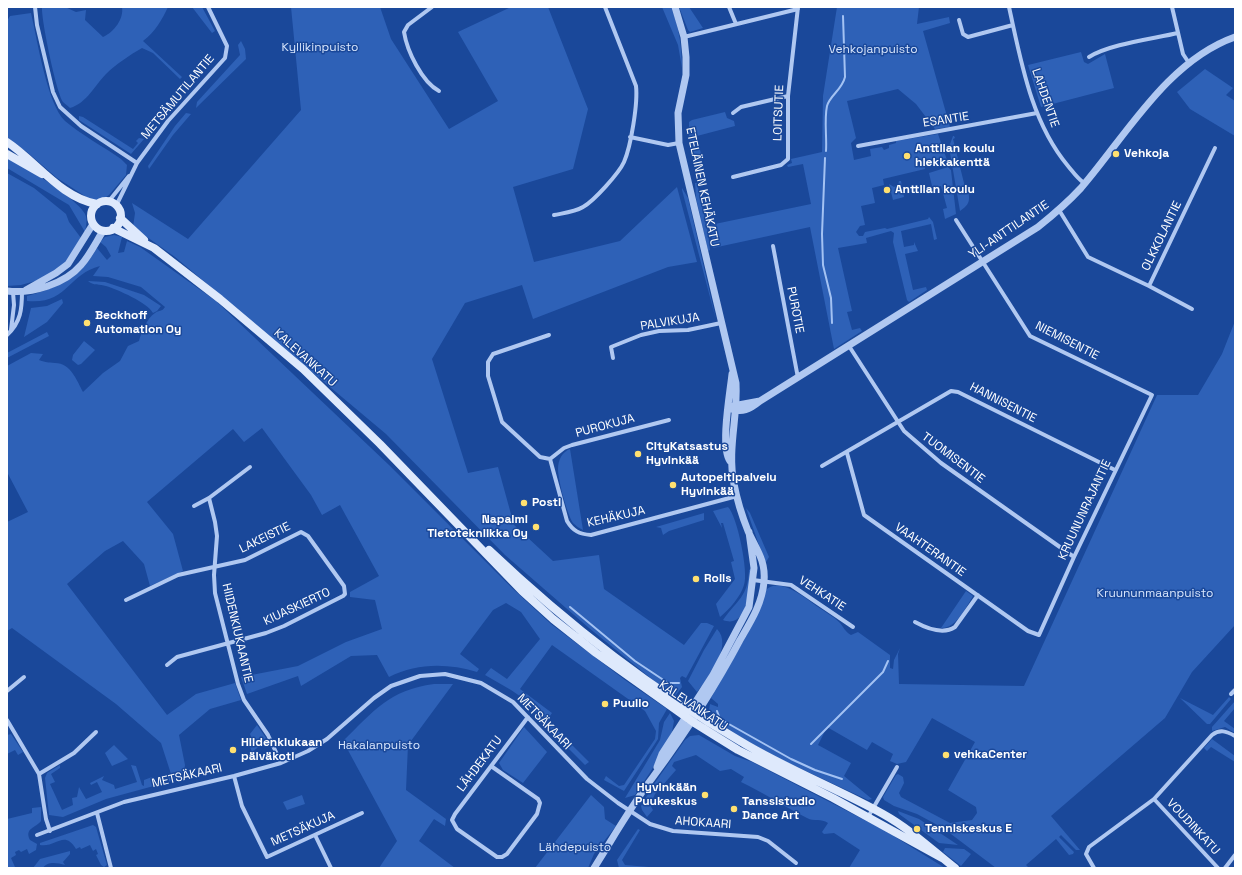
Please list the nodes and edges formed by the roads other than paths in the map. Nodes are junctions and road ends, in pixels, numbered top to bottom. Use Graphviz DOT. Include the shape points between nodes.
graph roads {
  1 [pos="35,7"];
  2 [pos="208,7"];
  3 [pos="432,7"];
  4 [pos="605,7"];
  5 [pos="675,7"];
  6 [pos="729,7"];
  7 [pos="1009,7"];
  8 [pos="1172,7"];
  9 [pos="798,8"];
  10 [pos="959,20"];
  11 [pos="736,24"];
  12 [pos="1013,25"];
  13 [pos="1178,33"];
  14 [pos="684,37"];
  15 [pos="1235,37"];
  16 [pos="1089,57"];
  17 [pos="1189,63"];
  18 [pos="439,91"];
  19 [pos="788,96"];
  20 [pos="733,113"];
  21 [pos="1037,113"];
  22 [pos="630,137"];
  23 [pos="7,142"];
  24 [pos="679,143"];
  25 [pos="858,146"];
  26 [pos="1215,148"];
  27 [pos="7,154"];
  28 [pos="137,163"];
  29 [pos="131,174"];
  30 [pos="733,177"];
  31 [pos="54,180"];
  32 [pos="1084,183"];
  33 [pos="70,192"];
  34 [pos="97,204"];
  35 [pos="113,204"];
  36 [pos="1059,210"];
  37 [pos="91,212"];
  38 [pos="554,215"];
  39 [pos="120,218"];
  40 [pos="956,220"];
  41 [pos="93,224"];
  42 [pos="113,228"];
  43 [pos="103,230"];
  44 [pos="773,246"];
  45 [pos="154,248"];
  46 [pos="982,262"];
  47 [pos="1149,286"];
  48 [pos="23,291"];
  49 [pos="10,292"];
  50 [pos="1192,309"];
  51 [pos="721,323"];
  52 [pos="11,331"];
  53 [pos="7,335"];
  54 [pos="549,335"];
  55 [pos="849,346"];
  56 [pos="613,358"];
  57 [pos="732,370"];
  58 [pos="798,378"];
  59 [pos="1152,395"];
  60 [pos="729,408"];
  61 [pos="736,408"];
  62 [pos="669,420"];
  63 [pos="897,423"];
  64 [pos="847,453"];
  65 [pos="550,459"];
  66 [pos="730,461"];
  67 [pos="822,466"];
  68 [pos="250,467"];
  69 [pos="1115,470"];
  70 [pos="737,496"];
  71 [pos="209,498"];
  72 [pos="194,506"];
  73 [pos="463,528"];
  74 [pos="301,532"];
  75 [pos="749,532"];
  76 [pos="1074,557"];
  77 [pos="215,567"];
  78 [pos="753,580"];
  79 [pos="764,581"];
  80 [pos="978,595"];
  81 [pos="126,600"];
  82 [pos="915,622"];
  83 [pos="853,627"];
  84 [pos="1039,636"];
  85 [pos="228,644"];
  86 [pos="167,665"];
  87 [pos="24,677"];
  88 [pos="7,690"];
  89 [pos="1235,690"];
  90 [pos="1231,694"];
  91 [pos="690,709"];
  92 [pos="698,715"];
  93 [pos="528,717"];
  94 [pos="685,717"];
  95 [pos="7,720"];
  96 [pos="693,722"];
  97 [pos="96,732"];
  98 [pos="1235,736"];
  99 [pos="281,763"];
  100 [pos="491,766"];
  101 [pos="897,767"];
  102 [pos="39,774"];
  103 [pos="234,776"];
  104 [pos="652,777"];
  105 [pos="1154,799"];
  106 [pos="873,808"];
  107 [pos="630,811"];
  108 [pos="97,813"];
  109 [pos="362,813"];
  110 [pos="868,817"];
  111 [pos="50,831"];
  112 [pos="37,835"];
  113 [pos="315,835"];
  114 [pos="1235,855"];
  115 [pos="942,858"];
  116 [pos="796,863"];
  117 [pos="111,868"];
  118 [pos="331,868"];
  119 [pos="594,868"];
  120 [pos="955,868"];
  121 [pos="1094,868"];
  122 [pos="1218,868"];
  123 [pos="1225,868"];
  1 -- 28 [label="street" via="53,92 60,107 80,126"];
  2 -- 28 [label="street, METSÄMUTILANTIE" via="224,39 226,53 222,63 168,121"];
  3 -- 18 [label="street" via="408,25 404,32 421,74"];
  4 -- 22 [label="street" via="636,86 637,98"];
  5 -- 14 [label="street, ETELÄINEN KEHÄKATU"];
  6 -- 11 [label="street"];
  7 -- 12 [label="street, LAHDENTIE"];
  8 -- 13 [label="street"];
  9 -- 11 [label="street"];
  9 -- 19 [label="street, LOITSUTIE"];
  10 -- 12 [label="street" via="963,34 968,37"];
  11 -- 14 [label="street"];
  12 -- 21 [label="street, LAHDENTIE"];
  13 -- 16 [label="street"];
  13 -- 17 [label="street" via="1183,54"];
  14 -- 24 [label="street, ETELÄINEN KEHÄKATU" via="686,75 678,113"];
  15 -- 17 [label="street, YLI-ANTTILANTIE"];
  17 -- 32 [label="street, YLI-ANTTILANTIE" via="1161,89"];
  19 -- 20 [label="street" via="741,107"];
  19 -- 30 [label="street, LOITSUTIE" via="788,160"];
  21 -- 25 [label="street, ESANTIE"];
  21 -- 32 [label="street, LAHDENTIE" via="1057,153"];
  22 -- 24 [label="street" via="668,145"];
  22 -- 38 [label="street" via="622,166 588,204 577,210"];
  23 -- 31 [label="main road"];
  24 -- 51 [label="street, ETELÄINEN KEHÄKATU"];
  26 -- 47 [label="street, OLKKOLANTIE"];
  27 -- 31 [label="main road"];
  28 -- 29 [label="street, METSÄMUTILANTIE"];
  29 -- 35 [label="street, METSÄMUTILANTIE"];
  29 -- 35 [label="street, METSÄMUTILANTIE"];
  31 -- 33 [label="main road"];
  32 -- 36 [label="street, YLI-ANTTILANTIE"];
  33 -- 34 [label="main road"];
  33 -- 37 [label="main road"];
  34 -- 35 [label="main road"];
  34 -- 37 [label="main road"];
  35 -- 39 [label="main road" via="120,212"];
  36 -- 46 [label="street, YLI-ANTTILANTIE" via="1038,227"];
  36 -- 47 [label="street, OLKKOLANTIE" via="1088,257"];
  37 -- 41 [label="main road"];
  39 -- 42 [label="main road"];
  39 -- 45 [label="main road"];
  40 -- 46 [label="street, NIEMISENTIE"];
  41 -- 43 [label="main road"];
  41 -- 48 [label="street" via="68,264"];
  42 -- 43 [label="main road"];
  42 -- 45 [label="main road, KALEVANKATU"];
  43 -- 48 [label="street" via="82,264 75,270 50,285"];
  44 -- 58 [label="street, PUROTIE"];
  45 -- 73 [label="main road, KALEVANKATU" via="220,299 303,369"];
  46 -- 55 [label="street, YLI-ANTTILANTIE"];
  46 -- 59 [label="street, NIEMISENTIE" via="1030,336"];
  47 -- 50 [label="street"];
  48 -- 49 [label="street"];
  48 -- 52 [label="street" via="20,316"];
  49 -- 52 [label="street" via="14,305"];
  51 -- 56 [label="street, PALVIKUJA" via="688,330 659,331 641,335 611,347"];
  51 -- 57 [label="street, ETELÄINEN KEHÄKATU"];
  52 -- 53 [label="street"];
  54 -- 65 [label="street" via="497,351 491,356 487,367 502,422 540,457"];
  55 -- 58 [label="street, YLI-ANTTILANTIE"];
  55 -- 63 [label="street, TUOMISENTIE"];
  57 -- 60 [label="street, ETELÄINEN KEHÄKATU"];
  57 -- 61 [label="street, ETELÄINEN KEHÄKATU" via="736,383"];
  58 -- 61 [label="street, YLI-ANTTILANTIE" via="748,410"];
  59 -- 69 [label="street, KRUUNUNRAJANTIE"];
  60 -- 61 [label="street"];
  60 -- 66 [label="street, ETELÄINEN KEHÄKATU" via="725,444 726,456"];
  61 -- 66 [label="street, ETELÄINEN KEHÄKATU"];
  62 -- 65 [label="street, PUROKUJA" via="572,445"];
  63 -- 64 [label="street, HANNISENTIE"];
  63 -- 69 [label="street, HANNISENTIE" via="946,392 958,392"];
  63 -- 76 [label="street, TUOMISENTIE" via="940,463"];
  64 -- 67 [label="street, HANNISENTIE"];
  64 -- 80 [label="street, VAAHTERANTIE" via="864,515"];
  65 -- 70 [label="street, KEHÄKUJA" via="567,521 571,528 581,534 591,534"];
  66 -- 70 [label="street, ETELÄINEN KEHÄKATU"];
  68 -- 71 [label="street"];
  69 -- 76 [label="street, KRUUNUNRAJANTIE"];
  70 -- 75 [label="street, ETELÄINEN KEHÄKATU"];
  71 -- 72 [label="street"];
  71 -- 77 [label="street, HIIDENKIUKAANTIE" via="217,536"];
  73 -- 91 [label="main road, KALEVANKATU" via="560,614"];
  73 -- 94 [label="main road, KALEVANKATU" via="513,582 553,619 596,654"];
  74 -- 77 [label="street, LAKEISTIE" via="245,560"];
  74 -- 85 [label="street, KIUASKIERTO" via="308,536 338,575 345,594 284,626"];
  75 -- 78 [label="street, ETELÄINEN KEHÄKATU" via="754,565"];
  75 -- 79 [label="street, ETELÄINEN KEHÄKATU" via="761,556"];
  76 -- 84 [label="street, KRUUNUNRAJANTIE"];
  77 -- 81 [label="street, LAKEISTIE" via="172,577"];
  77 -- 85 [label="street, HIIDENKIUKAANTIE" via="215,593"];
  78 -- 79 [label="street, VEHKATIE"];
  78 -- 91 [label="street, ETELÄINEN KEHÄKATU" via="750,607 713,674"];
  79 -- 83 [label="street, VEHKATIE" via="791,585"];
  79 -- 92 [label="street, ETELÄINEN KEHÄKATU" via="754,616"];
  80 -- 82 [label="street" via="955,627 950,630 932,630"];
  80 -- 84 [label="street, VAAHTERANTIE"];
  85 -- 86 [label="street" via="177,658"];
  85 -- 99 [label="street, HIIDENKIUKAANTIE" via="244,700 268,735"];
  87 -- 88 [label="street"];
  89 -- 90 [label="street"];
  91 -- 92 [label="main road, KALEVANKATU"];
  91 -- 94 [label="street, ETELÄINEN KEHÄKATU"];
  92 -- 96 [label="street, ETELÄINEN KEHÄKATU"];
  92 -- 106 [label="main road, KALEVANKATU" via="762,755"];
  93 -- 99 [label="street, METSÄKAARI" via="501,693 478,682 445,674 420,676 399,682 384,690 327,739"];
  93 -- 100 [label="street, LÄHDEKATU"];
  93 -- 107 [label="street, METSÄKAARI" via="587,779"];
  94 -- 96 [label="main road, KALEVANKATU"];
  94 -- 104 [label="street, ETELÄINEN KEHÄKATU" via="662,754"];
  95 -- 102 [label="street"];
  96 -- 104 [label="street, ETELÄINEN KEHÄKATU"];
  96 -- 110 [label="main road, KALEVANKATU" via="760,762"];
  97 -- 102 [label="street" via="74,753"];
  98 -- 105 [label="street" via="1222,731 1212,735"];
  99 -- 103 [label="street, METSÄKAARI"];
  100 -- 100 [label="street, LÄHDEKATU" via="452,820 454,825 490,853 502,857 508,854 540,808 538,799"];
  101 -- 106 [label="street"];
  102 -- 111 [label="street"];
  103 -- 108 [label="street, METSÄKAARI" via="140,797"];
  103 -- 113 [label="street, METSÄKUJA" via="242,806 267,857"];
  104 -- 107 [label="street, ETELÄINEN KEHÄKATU"];
  105 -- 121 [label="street" via="1090,847 1086,854"];
  105 -- 122 [label="street, VOUDINKATU"];
  106 -- 110 [label="street"];
  106 -- 115 [label="main road, KALEVANKATU" via="917,835"];
  107 -- 116 [label="street, AHOKAARI" via="662,829 758,837 768,841"];
  107 -- 119 [label="street, ETELÄINEN KEHÄKATU"];
  108 -- 111 [label="street, METSÄKAARI"];
  108 -- 117 [label="street"];
  109 -- 113 [label="street, METSÄKUJA"];
  110 -- 115 [label="main road, KALEVANKATU"];
  111 -- 112 [label="street, METSÄKAARI"];
  113 -- 118 [label="street"];
  114 -- 123 [label="street"];
  115 -- 120 [label="main road, KALEVANKATU"];
}
